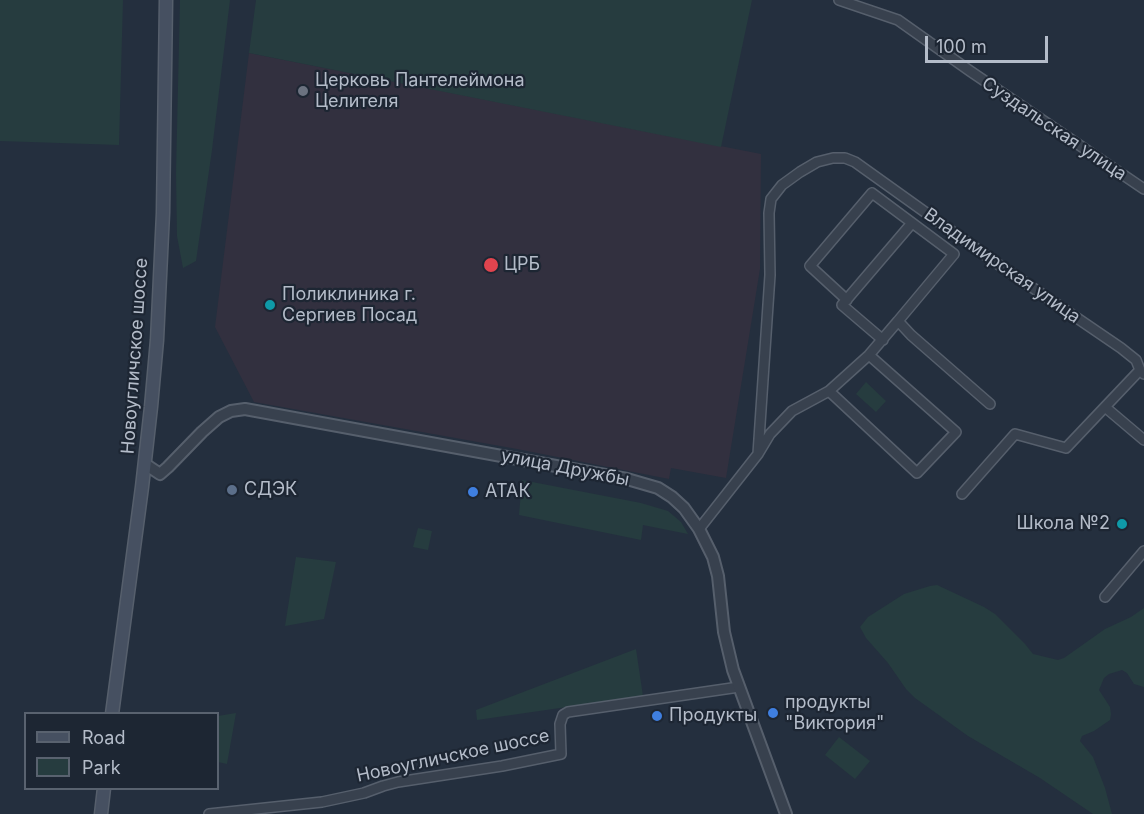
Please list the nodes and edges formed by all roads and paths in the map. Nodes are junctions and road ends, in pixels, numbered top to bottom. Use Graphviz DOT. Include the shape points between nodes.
graph roads {
  1 [pos="166,0"];
  2 [pos="839,0"];
  3 [pos="1144,189"];
  4 [pos="912,223"];
  5 [pos="847,300"];
  6 [pos="898,321"];
  7 [pos="883,340"];
  8 [pos="869,355"];
  9 [pos="1141,367"];
  10 [pos="829,392"];
  11 [pos="990,404"];
  12 [pos="1105,407"];
  13 [pos="1144,440"];
  14 [pos="758,454"];
  15 [pos="145,464"];
  16 [pos="160,474"];
  17 [pos="142,487"];
  18 [pos="962,494"];
  19 [pos="699,529"];
  20 [pos="1144,551"];
  21 [pos="1105,597"];
  22 [pos="739,687"];
  23 [pos="112,712"];
  24 [pos="104,790"];
  25 [pos="101,814"];
  26 [pos="208,814"];
  27 [pos="786,814"];
  1 -- 15 [label="main road, Новоугличское шоссе" via="162,242"];
  2 -- 3 [label="street, Суздальская улица" via="898,20"];
  4 -- 5 [label="street"];
  4 -- 5 [label="street" via="872,193 810,266"];
  4 -- 6 [label="street" via="954,254"];
  5 -- 7 [label="street" via="842,305"];
  6 -- 7 [label="street"];
  6 -- 11 [label="street"];
  7 -- 8 [label="street"];
  8 -- 10 [label="street"];
  8 -- 10 [label="street" via="956,432 917,473"];
  9 -- 12 [label="street"];
  9 -- 14 [label="street, Владимирская улица" via="1121,348 855,162 833,158 800,172 771,199"];
  10 -- 14 [label="street" via="792,411"];
  12 -- 13 [label="street"];
  12 -- 18 [label="street" via="1066,448 1014,434"];
  14 -- 19 [label="street"];
  15 -- 16 [label="street"];
  15 -- 17 [label="main road, Новоугличское шоссе"];
  16 -- 17 [label="street, улица Дружбы"];
  16 -- 19 [label="street, улица Дружбы" via="219,417 245,409 646,484 672,497"];
  17 -- 23 [label="main road, Новоугличское шоссе"];
  19 -- 22 [label="street, улица Дружбы" via="715,564 728,651"];
  20 -- 21 [label="street"];
  22 -- 26 [label="street, Новоугличское шоссе" via="568,712 560,724 561,754 398,782 322,802"];
  22 -- 27 [label="street, улица Дружбы"];
  24 -- 25 [label="main road"];
}
